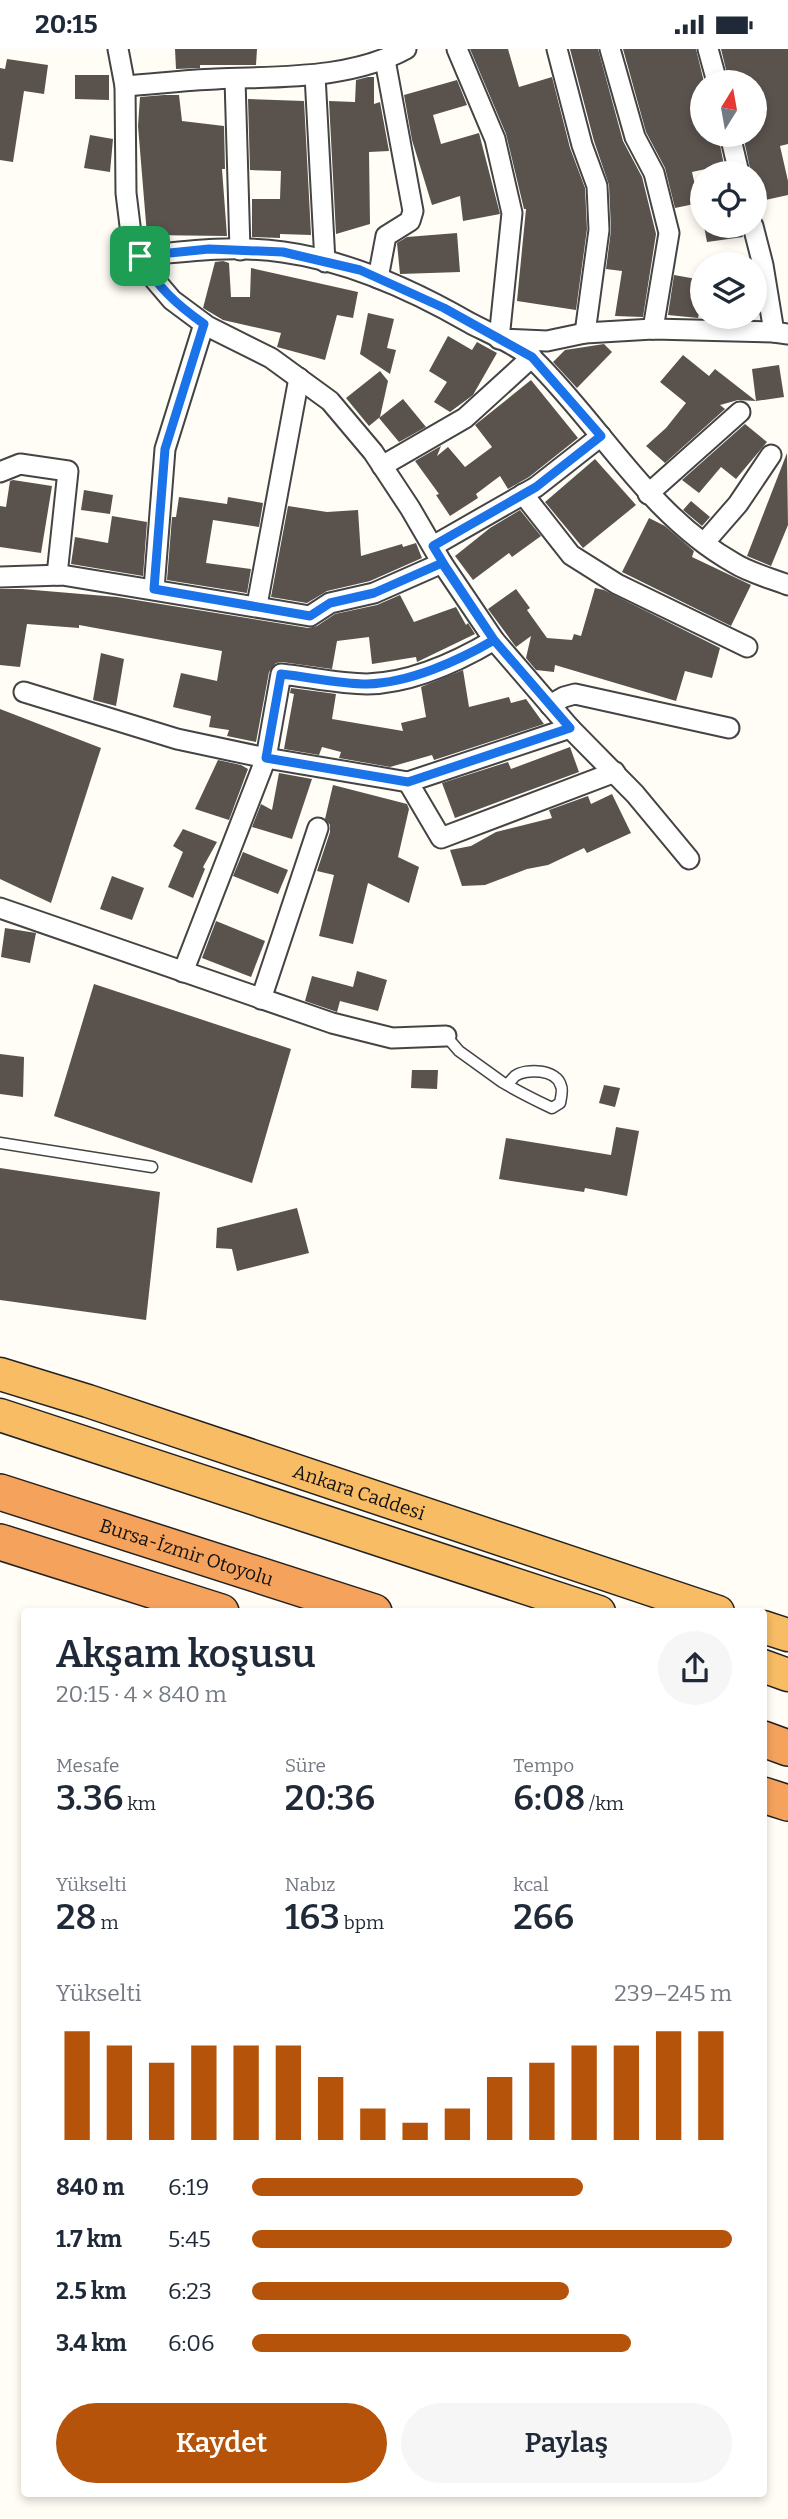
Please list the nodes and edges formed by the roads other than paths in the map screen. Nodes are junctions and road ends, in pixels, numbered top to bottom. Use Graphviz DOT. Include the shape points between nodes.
graph roads {
  1 [pos="118,49"];
  2 [pos="406,49"];
  3 [pos="457,49"];
  4 [pos="557,49"];
  5 [pos="610,49"];
  6 [pos="708,49"];
  7 [pos="385,60"];
  8 [pos="713,70"];
  9 [pos="315,75"];
  10 [pos="235,79"];
  11 [pos="125,86"];
  12 [pos="756,238"];
  13 [pos="240,250"];
  14 [pos="140,256"];
  15 [pos="325,262"];
  16 [pos="378,278"];
  17 [pos="204,324"];
  18 [pos="653,329"];
  19 [pos="585,333"];
  20 [pos="781,333"];
  21 [pos="499,339"];
  22 [pos="532,357"];
  23 [pos="299,378"];
  24 [pos="740,412"];
  25 [pos="601,436"];
  26 [pos="771,455"];
  27 [pos="382,466"];
  28 [pos="0,472"];
  29 [pos="523,494"];
  30 [pos="648,494"];
  31 [pos="704,543"];
  32 [pos="437,554"];
  33 [pos="57,575"];
  34 [pos="0,577"];
  35 [pos="788,585"];
  36 [pos="154,589"];
  37 [pos="257,605"];
  38 [pos="494,640"];
  39 [pos="747,647"];
  40 [pos="24,692"];
  41 [pos="550,705"];
  42 [pos="570,728"];
  43 [pos="729,728"];
  44 [pos="266,758"];
  45 [pos="615,772"];
  46 [pos="408,782"];
  47 [pos="318,828"];
  48 [pos="689,859"];
  49 [pos="0,908"];
  50 [pos="183,972"];
  51 [pos="261,999"];
  52 [pos="446,1036"];
  53 [pos="507,1085"];
  54 [pos="0,1143"];
  55 [pos="152,1167"];
  56 [pos="0,1374"];
  57 [pos="0,1415"];
  58 [pos="0,1492"];
  59 [pos="0,1542"];
  60 [pos="208,1608"];
  61 [pos="362,1608"];
  62 [pos="587,1608"];
  63 [pos="706,1608"];
  64 [pos="767,1628"];
  65 [pos="788,1635"];
  66 [pos="767,1667"];
  67 [pos="788,1675"];
  68 [pos="767,1740"];
  69 [pos="788,1748"];
  70 [pos="767,1796"];
  71 [pos="788,1804"];
  1 -- 11 [label="street"];
  2 -- 7 [label="street"];
  3 -- 21 [label="street" via="495,139 512,213"];
  4 -- 19 [label="street" via="597,186 600,230"];
  5 -- 18 [label="street" via="635,137 654,173 668,233"];
  6 -- 8 [label="street"];
  7 -- 9 [label="street"];
  7 -- 16 [label="street" via="413,211 410,221 386,236"];
  9 -- 10 [label="street"];
  9 -- 15 [label="street"];
  10 -- 11 [label="street"];
  10 -- 13 [label="street"];
  11 -- 14 [label="street" via="126,193 132,241"];
  12 -- 20 [label="street"];
  13 -- 14 [label="street"];
  13 -- 15 [label="street" via="283,252"];
  14 -- 17 [label="street" via="172,300"];
  15 -- 16 [label="street"];
  16 -- 21 [label="street"];
  17 -- 23 [label="street" via="271,358"];
  17 -- 36 [label="street" via="165,449"];
  18 -- 19 [label="street"];
  18 -- 20 [label="street"];
  19 -- 21 [label="street" via="547,341"];
  21 -- 22 [label="street"];
  22 -- 25 [label="street"];
  22 -- 27 [label="street" via="465,418"];
  23 -- 27 [label="street" via="330,401"];
  23 -- 37 [label="street"];
  24 -- 30 [label="street"];
  25 -- 29 [label="street"];
  25 -- 30 [label="street"];
  26 -- 31 [label="street"];
  27 -- 32 [label="street"];
  28 -- 33 [label="street" via="20,464 68,471"];
  29 -- 32 [label="street"];
  29 -- 39 [label="street" via="571,555 617,584"];
  30 -- 31 [label="street"];
  31 -- 35 [label="street" via="735,564"];
  32 -- 37 [label="street" via="374,593 330,603 310,616"];
  32 -- 38 [label="street"];
  33 -- 34 [label="street"];
  33 -- 36 [label="street"];
  36 -- 37 [label="street"];
  38 -- 41 [label="street"];
  38 -- 44 [label="street" via="465,657 394,680 366,684 281,674"];
  40 -- 44 [label="street" via="177,739"];
  41 -- 42 [label="street"];
  41 -- 43 [label="street" via="575,694"];
  42 -- 45 [label="street"];
  42 -- 46 [label="street"];
  44 -- 46 [label="street"];
  44 -- 50 [label="street"];
  45 -- 46 [label="street" via="441,838"];
  45 -- 48 [label="street"];
  47 -- 51 [label="street"];
  49 -- 50 [label="street"];
  50 -- 51 [label="street"];
  51 -- 52 [label="street" via="392,1038"];
  52 -- 53 [label="lane" via="459,1051"];
  53 -- 53 [label="lane" via="552,1108 560,1103 561,1085 545,1072 528,1071"];
  54 -- 55 [label="lane"];
  56 -- 63 [label="highway, Ankara Caddesi"];
  57 -- 62 [label="highway, Ankara Caddesi"];
  58 -- 61 [label="highway, Bursa-İzmir Otoyolu"];
  59 -- 60 [label="highway"];
  64 -- 65 [label="highway"];
  66 -- 67 [label="highway"];
  68 -- 69 [label="highway"];
  70 -- 71 [label="highway"];
}
